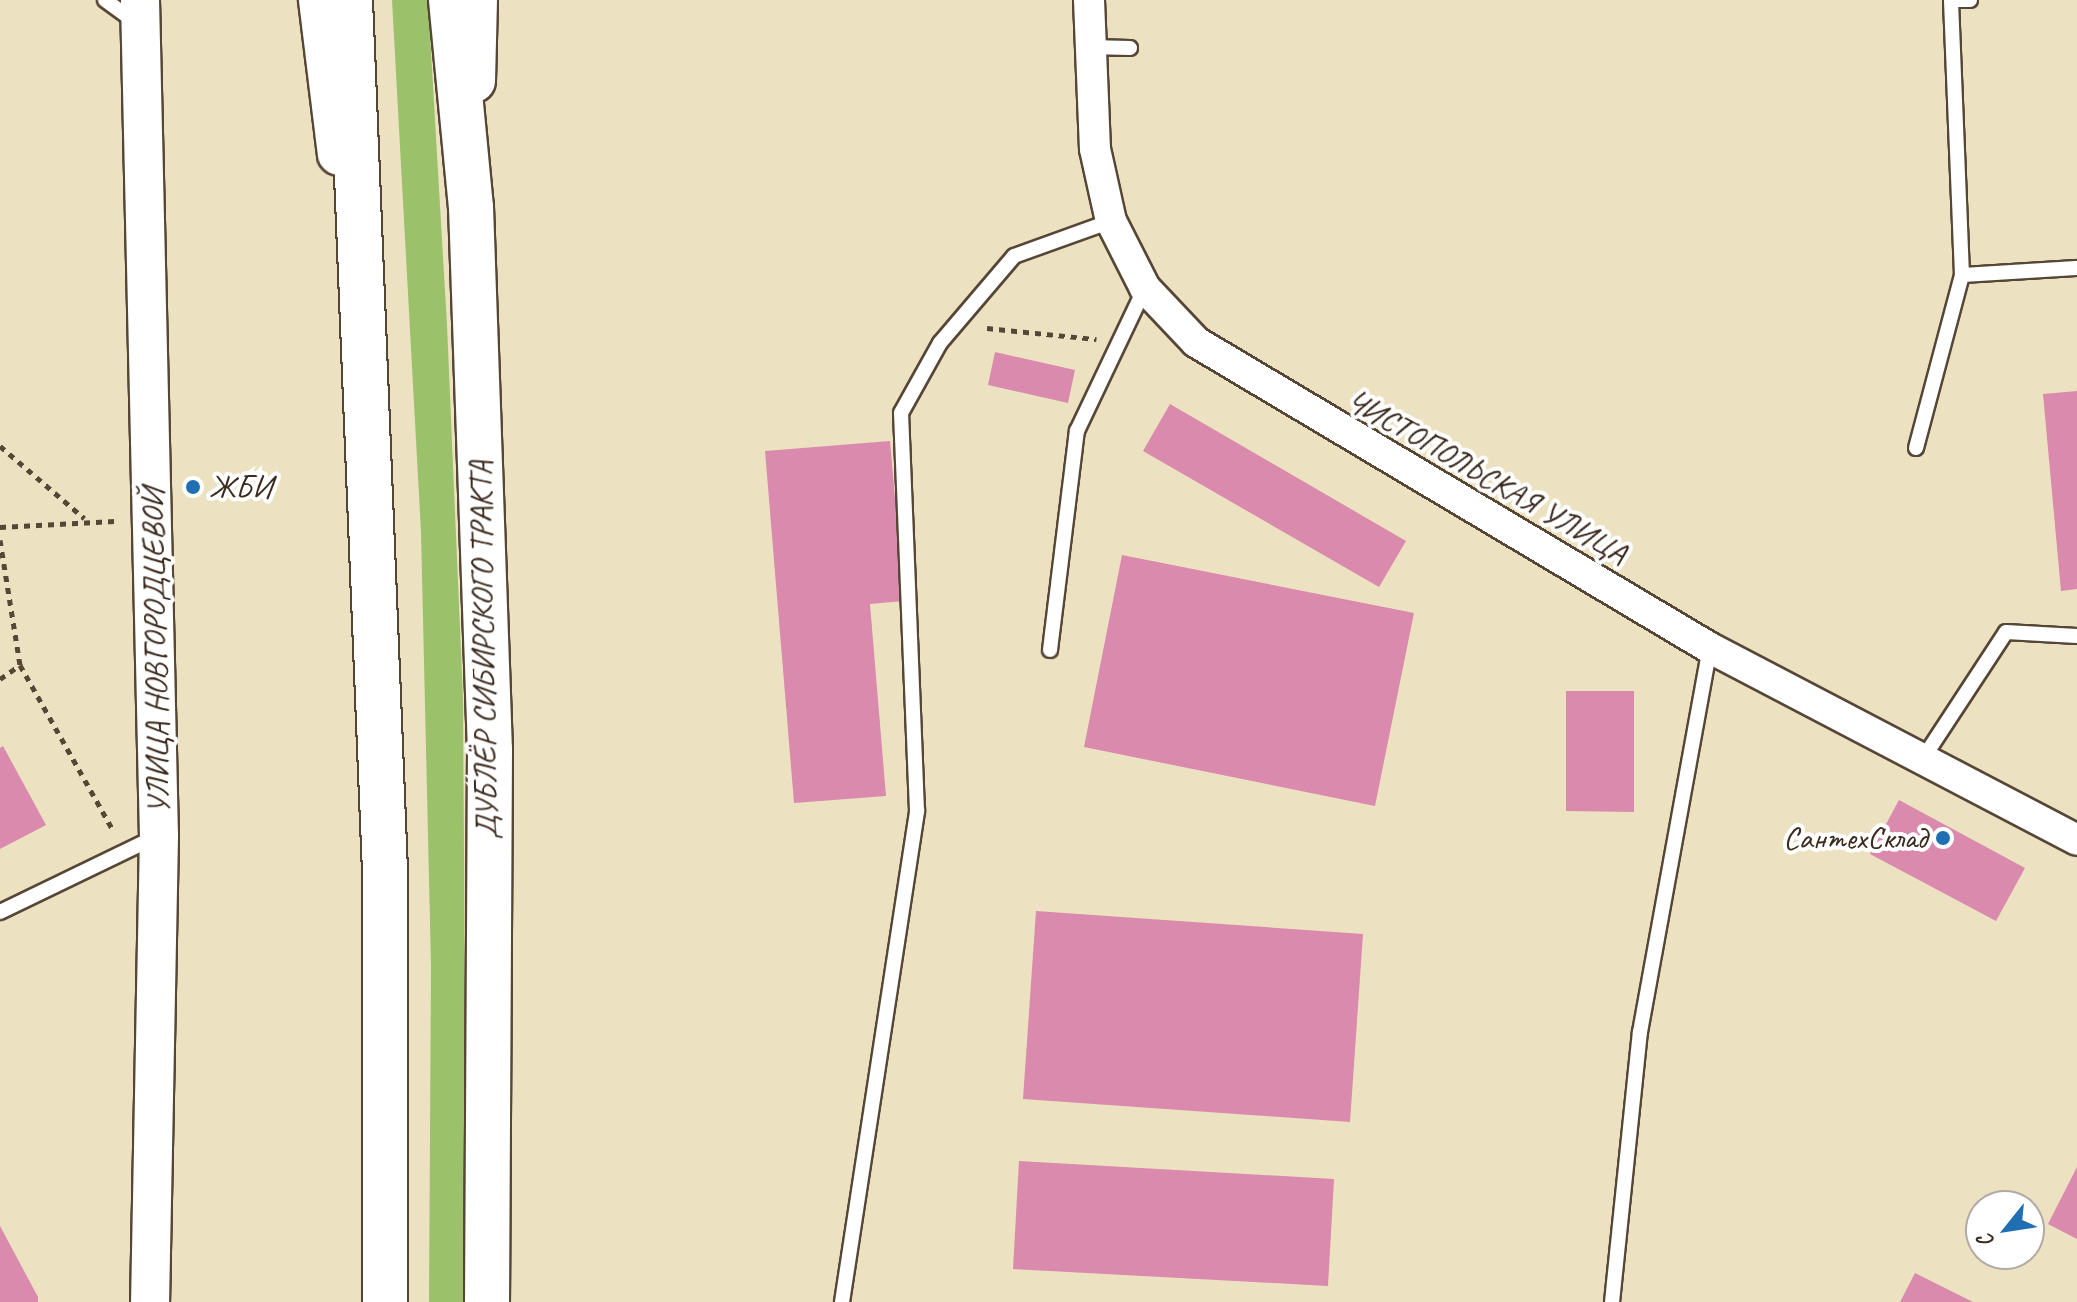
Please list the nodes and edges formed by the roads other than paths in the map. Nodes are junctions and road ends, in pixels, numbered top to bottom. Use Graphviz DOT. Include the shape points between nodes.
graph roads {
  1 [pos="105,0"];
  2 [pos="320,0"];
  3 [pos="350,0"];
  4 [pos="451,0"];
  5 [pos="476,0"];
  6 [pos="1089,0"];
  7 [pos="1970,0"];
  8 [pos="1951,1"];
  9 [pos="141,13"];
  10 [pos="1088,47"];
  11 [pos="1130,48"];
  12 [pos="471,207"];
  13 [pos="1111,221"];
  14 [pos="2077,268"];
  15 [pos="1962,275"];
  16 [pos="1145,288"];
  17 [pos="370,403"];
  18 [pos="1916,448"];
  19 [pos="2077,636"];
  20 [pos="1710,648"];
  21 [pos="1050,650"];
  22 [pos="1924,757"];
  23 [pos="159,836"];
  24 [pos="2077,840"];
  25 [pos="0,912"];
  26 [pos="150,1302"];
  27 [pos="385,1302"];
  28 [pos="487,1302"];
  29 [pos="842,1302"];
  30 [pos="1612,1302"];
  1 -- 9 [label="lane"];
  2 -- 17 [label="main road"];
  3 -- 17 [label="main road"];
  4 -- 12 [label="main road, ДУБЛЁР СИБИРСКОГО ТРАКТА"];
  5 -- 12 [label="main road"];
  6 -- 10 [label="street, ЧИСТОПОЛЬСКАЯ УЛИЦА"];
  7 -- 8 [label="lane"];
  8 -- 15 [label="lane"];
  9 -- 23 [label="street, УЛИЦА НОВГОРОДЦЕВОЙ"];
  10 -- 11 [label="lane"];
  10 -- 13 [label="street, ЧИСТОПОЛЬСКАЯ УЛИЦА" via="1095,149"];
  12 -- 28 [label="main road, ДУБЛЁР СИБИРСКОГО ТРАКТА" via="490,750"];
  13 -- 16 [label="street, ЧИСТОПОЛЬСКАЯ УЛИЦА"];
  13 -- 29 [label="lane" via="1014,256 955,325 901,413 917,811 843,1256"];
  14 -- 15 [label="lane"];
  15 -- 18 [label="lane"];
  16 -- 20 [label="street, ЧИСТОПОЛЬСКАЯ УЛИЦА" via="1223,365"];
  16 -- 21 [label="lane" via="1077,431"];
  17 -- 27 [label="main road" via="385,871"];
  19 -- 22 [label="lane" via="2006,632"];
  20 -- 22 [label="street, ЧИСТОПОЛЬСКАЯ УЛИЦА"];
  20 -- 30 [label="lane" via="1640,1032"];
  22 -- 24 [label="street, ЧИСТОПОЛЬСКАЯ УЛИЦА"];
  23 -- 25 [label="lane"];
  23 -- 26 [label="street, УЛИЦА НОВГОРОДЦЕВОЙ"];
}
